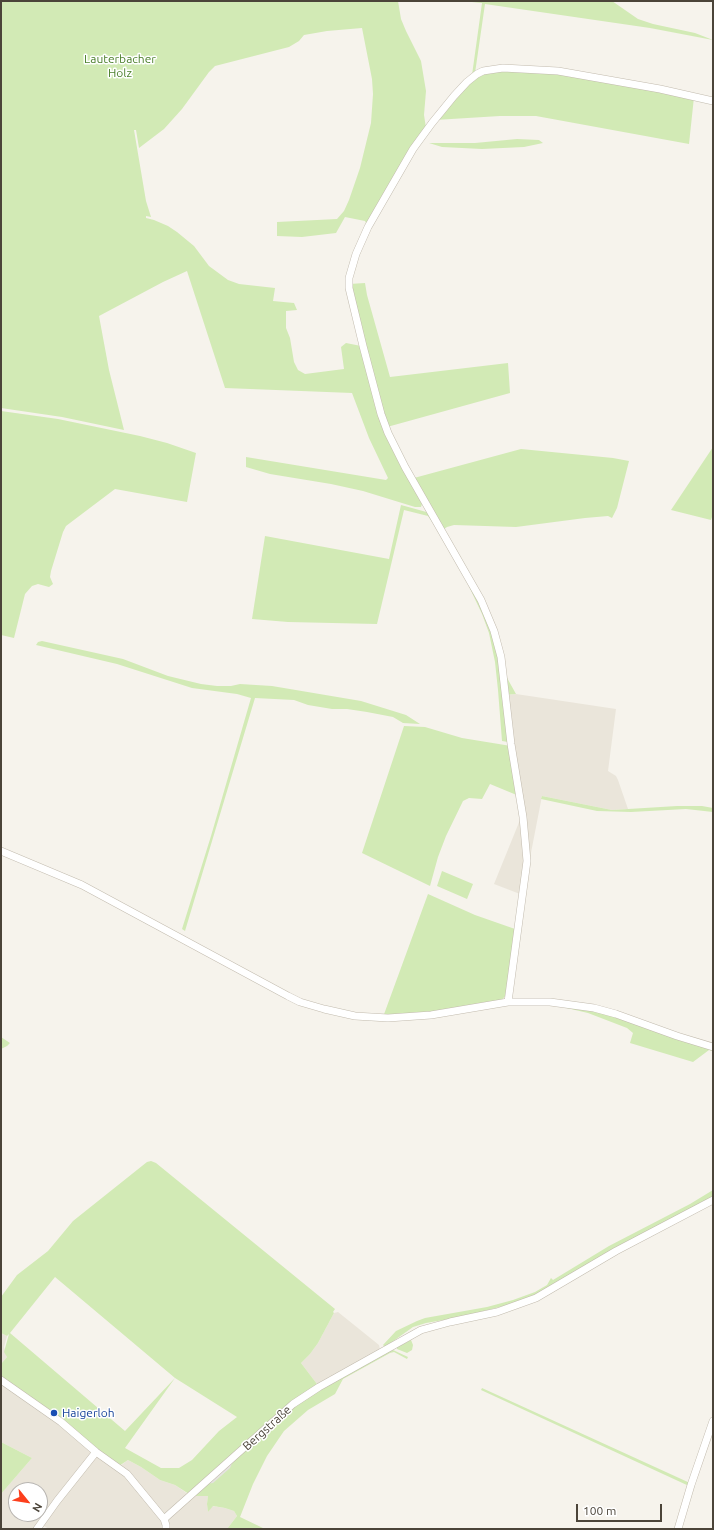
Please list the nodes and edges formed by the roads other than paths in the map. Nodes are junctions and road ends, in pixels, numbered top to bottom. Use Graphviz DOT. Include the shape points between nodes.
graph roads {
  1 [pos="713,101"];
  2 [pos="1,851"];
  3 [pos="508,1002"];
  4 [pos="713,1047"];
  5 [pos="713,1200"];
  6 [pos="1,1380"];
  7 [pos="713,1421"];
  8 [pos="96,1452"];
  9 [pos="164,1519"];
  10 [pos="37,1529"];
  11 [pos="166,1529"];
  12 [pos="678,1529"];
  1 -- 3 [label="street" via="660,88 558,71 504,68 477,74 454,96 413,149 368,227 349,278 349,288 366,360 388,433 481,600 494,631 501,657 527,861"];
  2 -- 3 [label="street" via="82,885 274,989 312,1006 355,1016 388,1018 431,1015"];
  3 -- 4 [label="street" via="550,1002 594,1008"];
  5 -- 9 [label="street, Bergstraße" via="616,1251 536,1298 497,1312 421,1330 319,1387 293,1404"];
  6 -- 8 [label="street" via="61,1422"];
  7 -- 12 [label="street"];
  8 -- 9 [label="street" via="127,1474"];
  8 -- 10 [label="street"];
  9 -- 11 [label="street"];
}
